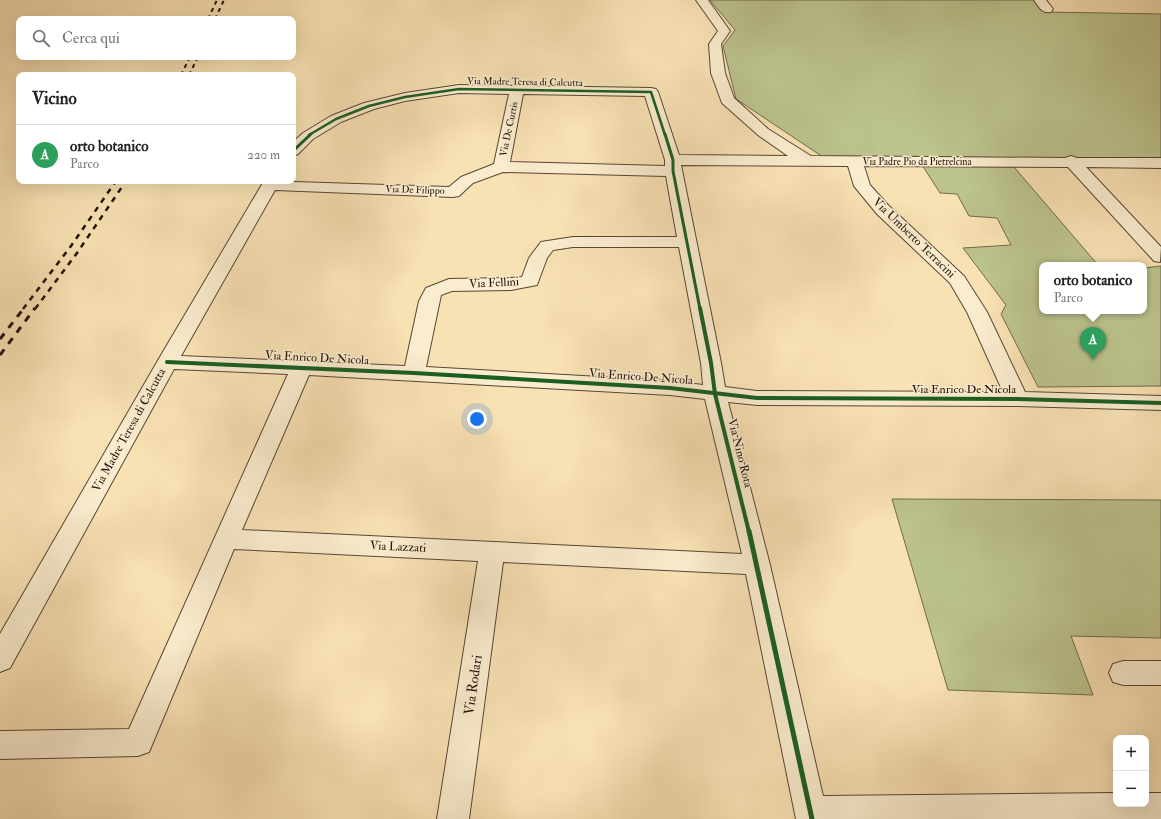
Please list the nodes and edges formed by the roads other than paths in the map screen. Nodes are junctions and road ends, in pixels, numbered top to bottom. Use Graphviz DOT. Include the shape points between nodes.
graph roads {
  1 [pos="702,0"];
  2 [pos="517,90"];
  3 [pos="651,92"];
  4 [pos="296,148"];
  5 [pos="809,161"];
  6 [pos="1071,161"];
  7 [pos="854,162"];
  8 [pos="1161,162"];
  9 [pos="673,166"];
  10 [pos="501,167"];
  11 [pos="270,184"];
  12 [pos="291,184"];
  13 [pos="688,242"];
  14 [pos="1160,257"];
  15 [pos="167,362"];
  16 [pos="302,367"];
  17 [pos="414,373"];
  18 [pos="715,394"];
  19 [pos="1017,399"];
  20 [pos="1161,403"];
  21 [pos="226,539"];
  22 [pos="492,552"];
  23 [pos="757,565"];
  24 [pos="0,660"];
  25 [pos="1123,673"];
  26 [pos="1161,673"];
  27 [pos="0,744"];
  28 [pos="1161,808"];
  29 [pos="811,815"];
  30 [pos="454,819"];
  1 -- 5 [label="street" via="724,31 715,44 718,73 727,100 763,132"];
  2 -- 3 [label="street, Via Madre Teresa di Calcutta"];
  2 -- 4 [label="street, Via Madre Teresa di Calcutta" via="459,89 405,97 369,106 336,119"];
  2 -- 10 [label="street, Via De Curtis"];
  3 -- 9 [label="street, Via Nino Rota"];
  5 -- 7 [label="street, Via Padre Pio da Pietrelcina"];
  5 -- 9 [label="street, Via Padre Pio da Pietrelcina"];
  6 -- 7 [label="street, Via Padre Pio da Pietrelcina"];
  6 -- 8 [label="street, Via Padre Pio da Pietrelcina"];
  6 -- 14 [label="street"];
  7 -- 19 [label="street, Via Umberto Terracini" via="862,186 883,210 957,280 977,312"];
  9 -- 10 [label="street, Via De Filippo"];
  9 -- 13 [label="street, Via Nino Rota"];
  10 -- 12 [label="street, Via De Filippo" via="466,180 453,192"];
  11 -- 15 [label="street, Via Madre Teresa di Calcutta"];
  13 -- 17 [label="street, Via Fellini" via="573,242 547,246 538,258 530,281 511,284 449,285 433,292"];
  13 -- 18 [label="street, Via Nino Rota"];
  15 -- 16 [label="street, Via Enrico De Nicola"];
  15 -- 24 [label="street, Via Madre Teresa di Calcutta"];
  16 -- 17 [label="street, Via Enrico De Nicola"];
  16 -- 21 [label="street"];
  17 -- 18 [label="street, Via Enrico De Nicola" via="670,388"];
  18 -- 19 [label="street, Via Enrico De Nicola" via="758,398"];
  18 -- 23 [label="street, Via Nino Rota"];
  19 -- 20 [label="street, Via Enrico De Nicola"];
  21 -- 22 [label="street, Via Lazzati"];
  21 -- 27 [label="street" via="138,742"];
  22 -- 23 [label="street, Via Lazzati"];
  22 -- 30 [label="street, Via Rodari"];
  23 -- 29 [label="street, Via Nino Rota"];
  25 -- 26 [label="street"];
  28 -- 29 [label="street"];
}
